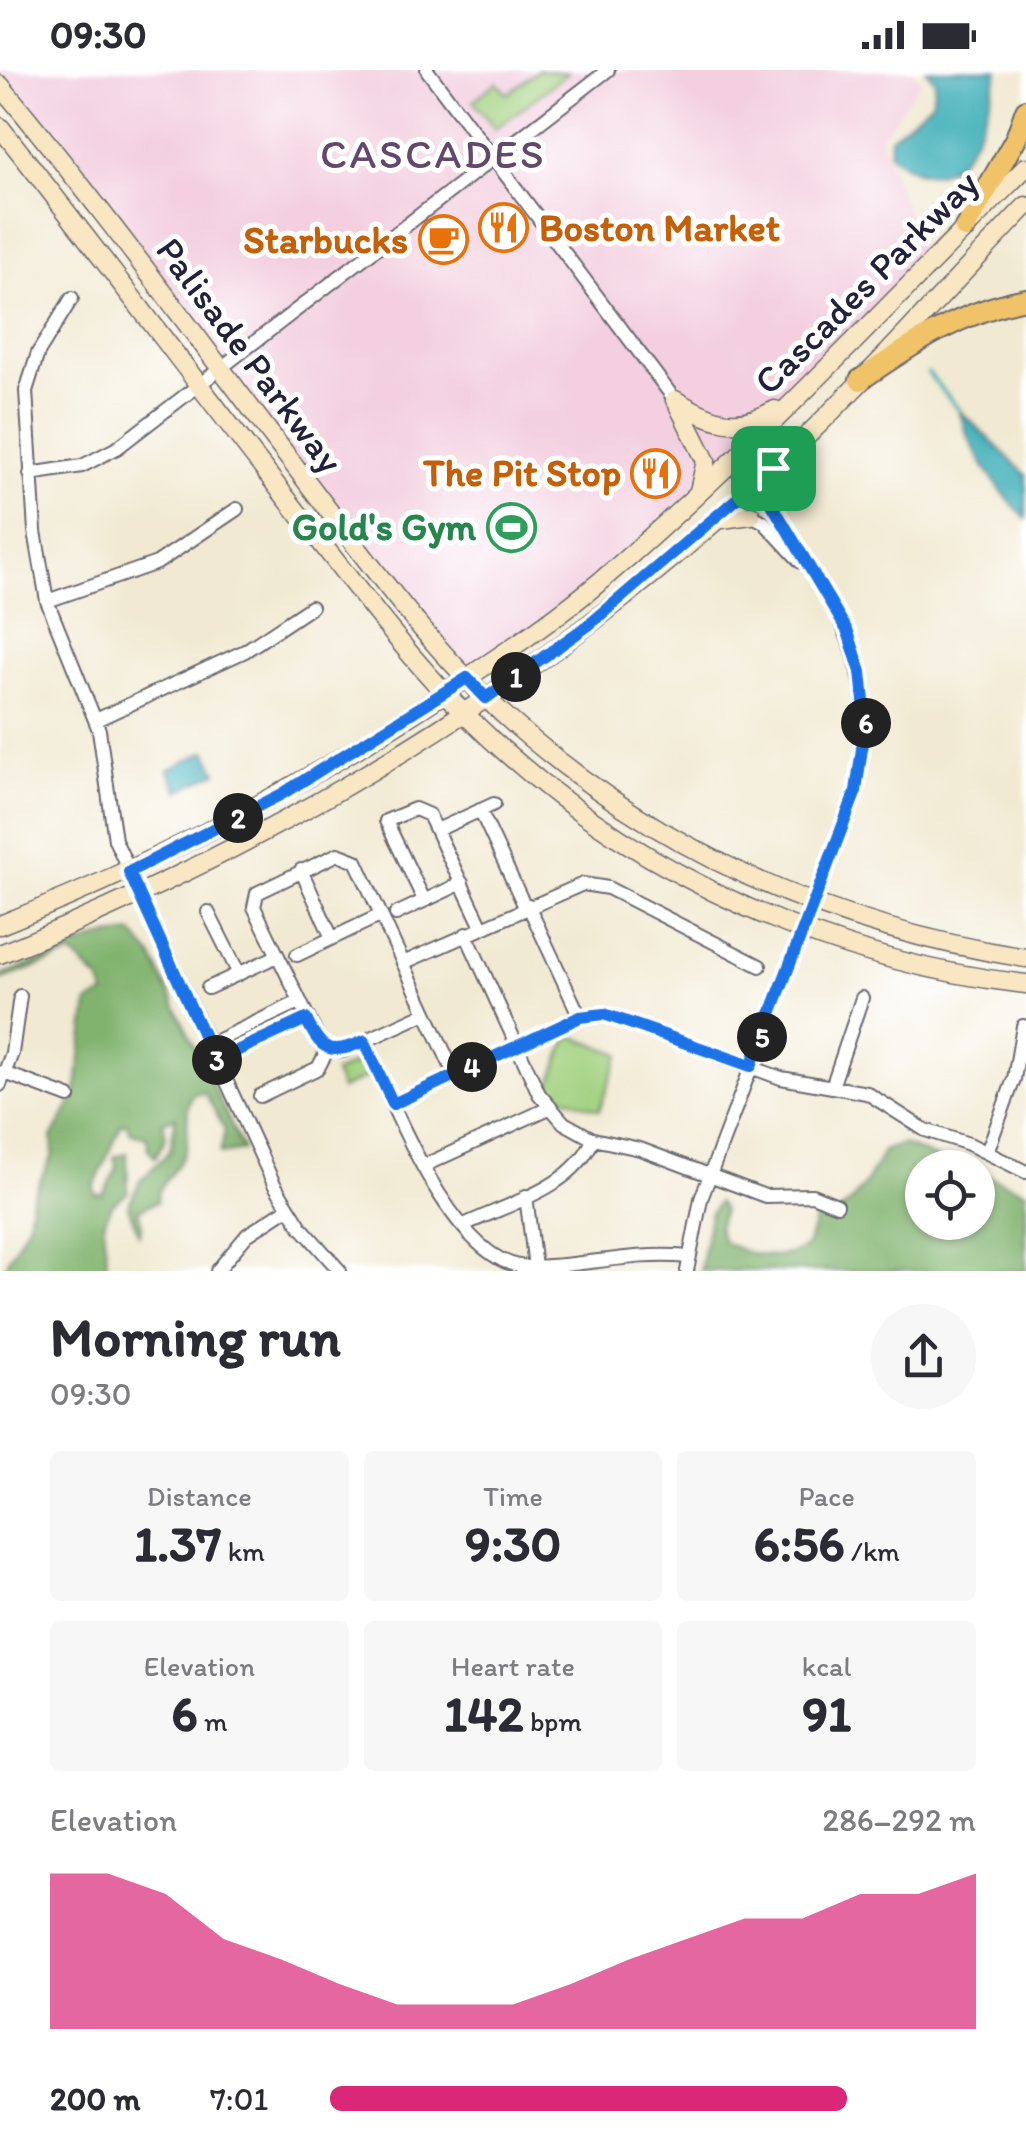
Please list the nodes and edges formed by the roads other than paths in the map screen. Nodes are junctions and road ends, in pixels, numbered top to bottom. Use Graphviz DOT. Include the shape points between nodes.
graph roads {
  1 [pos="427,70"];
  2 [pos="608,70"];
  3 [pos="0,85"];
  4 [pos="1026,110"];
  5 [pos="0,127"];
  6 [pos="494,158"];
  7 [pos="1026,167"];
  8 [pos="1026,206"];
  9 [pos="966,228"];
  10 [pos="72,298"];
  11 [pos="1026,299"];
  12 [pos="220,370"];
  13 [pos="860,380"];
  14 [pos="198,386"];
  15 [pos="797,398"];
  16 [pos="675,400"];
  17 [pos="773,468"];
  18 [pos="30,474"];
  19 [pos="698,493"];
  20 [pos="769,498"];
  21 [pos="237,508"];
  22 [pos="751,515"];
  23 [pos="712,524"];
  24 [pos="817,578"];
  25 [pos="47,601"];
  26 [pos="311,607"];
  27 [pos="467,678"];
  28 [pos="445,693"];
  29 [pos="486,698"];
  30 [pos="464,714"];
  31 [pos="96,720"];
  32 [pos="494,804"];
  33 [pos="480,810"];
  34 [pos="437,830"];
  35 [pos="301,870"];
  36 [pos="129,872"];
  37 [pos="462,883"];
  38 [pos="140,896"];
  39 [pos="424,900"];
  40 [pos="813,905"];
  41 [pos="527,906"];
  42 [pos="208,912"];
  43 [pos="396,914"];
  44 [pos="381,915"];
  45 [pos="0,925"];
  46 [pos="482,927"];
  47 [pos="802,930"];
  48 [pos="466,934"];
  49 [pos="332,938"];
  50 [pos="0,954"];
  51 [pos="296,955"];
  52 [pos="277,956"];
  53 [pos="1026,958"];
  54 [pos="403,963"];
  55 [pos="760,966"];
  56 [pos="239,974"];
  57 [pos="1026,984"];
  58 [pos="208,988"];
  59 [pos="20,996"];
  60 [pos="862,998"];
  61 [pos="299,1002"];
  62 [pos="426,1012"];
  63 [pos="580,1017"];
  64 [pos="306,1019"];
  65 [pos="1023,1026"];
  66 [pos="364,1041"];
  67 [pos="519,1045"];
  68 [pos="208,1046"];
  69 [pos="327,1050"];
  70 [pos="215,1061"];
  71 [pos="751,1066"];
  72 [pos="455,1075"];
  73 [pos="2,1077"];
  74 [pos="832,1088"];
  75 [pos="69,1096"];
  76 [pos="260,1096"];
  77 [pos="393,1104"];
  78 [pos="549,1108"];
  79 [pos="593,1139"];
  80 [pos="981,1150"];
  81 [pos="988,1150"];
  82 [pos="995,1156"];
  83 [pos="422,1166"];
  84 [pos="1026,1172"];
  85 [pos="710,1175"];
  86 [pos="526,1196"];
  87 [pos="837,1205"];
  88 [pos="288,1208"];
  89 [pos="464,1225"];
  90 [pos="688,1264"];
  91 [pos="535,1267"];
  92 [pos="217,1271"];
  93 [pos="340,1271"];
  1 -- 6 [label="street"];
  2 -- 6 [label="street"];
  3 -- 12 [label="main road, Palisade Parkway"];
  4 -- 9 [label="highway"];
  5 -- 14 [label="main road, Palisade Parkway"];
  6 -- 12 [label="street"];
  6 -- 16 [label="street"];
  7 -- 9 [label="main road, Cascades Parkway"];
  8 -- 13 [label="main road, Cascades Parkway"];
  9 -- 15 [label="main road, Cascades Parkway"];
  10 -- 18 [label="street" via="30,372"];
  11 -- 13 [label="highway" via="934,331"];
  12 -- 14 [label="street"];
  12 -- 27 [label="main road, Palisade Parkway"];
  13 -- 17 [label="main road, Cascades Parkway"];
  14 -- 18 [label="street" via="100,458"];
  14 -- 28 [label="main road, Palisade Parkway"];
  15 -- 16 [label="main road" via="732,426"];
  15 -- 19 [label="main road, Cascades Parkway"];
  16 -- 19 [label="main road" via="706,461"];
  17 -- 20 [label="main road"];
  17 -- 23 [label="main road, Cascades Parkway"];
  18 -- 25 [label="street"];
  19 -- 27 [label="main road, Cascades Parkway" via="602,580"];
  20 -- 24 [label="street"];
  21 -- 25 [label="street" via="157,563"];
  22 -- 23 [label="main road"];
  22 -- 24 [label="street"];
  23 -- 29 [label="main road, Cascades Parkway"];
  24 -- 40 [label="street" via="857,656 866,720 856,791"];
  25 -- 31 [label="street"];
  26 -- 31 [label="street" via="247,650"];
  27 -- 28 [label="main road, Cascades Parkway"];
  27 -- 29 [label="main road, Palisade Parkway"];
  28 -- 30 [label="main road, Palisade Parkway"];
  28 -- 36 [label="main road, Cascades Parkway" via="308,778"];
  29 -- 30 [label="main road, Cascades Parkway"];
  29 -- 40 [label="main road, Palisade Parkway" via="635,815 720,864"];
  30 -- 38 [label="main road, Cascades Parkway" via="274,829"];
  30 -- 47 [label="main road, Palisade Parkway" via="546,786 622,840 710,890"];
  31 -- 36 [label="street" via="108,813"];
  32 -- 33 [label="street"];
  33 -- 34 [label="street"];
  33 -- 41 [label="street"];
  34 -- 37 [label="street"];
  34 -- 39 [label="street" via="422,810 386,821"];
  35 -- 44 [label="street" via="338,854 350,856"];
  35 -- 49 [label="street"];
  35 -- 52 [label="street" via="254,899"];
  36 -- 38 [label="street"];
  36 -- 45 [label="main road, Cascades Parkway"];
  37 -- 39 [label="street"];
  37 -- 46 [label="street"];
  38 -- 50 [label="main road, Cascades Parkway"];
  38 -- 68 [label="street"];
  39 -- 43 [label="street"];
  40 -- 47 [label="street"];
  40 -- 53 [label="main road, Palisade Parkway" via="922,938"];
  41 -- 46 [label="street"];
  41 -- 55 [label="street" via="569,887 596,885"];
  41 -- 63 [label="street"];
  42 -- 56 [label="street"];
  44 -- 49 [label="street"];
  44 -- 54 [label="street"];
  46 -- 48 [label="street"];
  47 -- 57 [label="main road, Palisade Parkway" via="922,966"];
  47 -- 71 [label="street"];
  48 -- 54 [label="street"];
  48 -- 67 [label="street"];
  49 -- 51 [label="street"];
  52 -- 56 [label="street"];
  52 -- 61 [label="street"];
  54 -- 62 [label="street"];
  56 -- 58 [label="street"];
  59 -- 73 [label="street"];
  60 -- 74 [label="street"];
  61 -- 64 [label="street"];
  61 -- 68 [label="street"];
  62 -- 66 [label="street"];
  62 -- 72 [label="street"];
  63 -- 67 [label="street"];
  63 -- 71 [label="street" via="616,1016"];
  64 -- 69 [label="street"];
  64 -- 70 [label="street"];
  65 -- 81 [label="street" via="1014,1079"];
  66 -- 69 [label="street"];
  66 -- 77 [label="street"];
  67 -- 72 [label="street"];
  67 -- 78 [label="street"];
  68 -- 70 [label="street"];
  69 -- 76 [label="street" via="318,1068"];
  70 -- 88 [label="street"];
  71 -- 74 [label="street"];
  71 -- 85 [label="street"];
  72 -- 77 [label="street"];
  73 -- 75 [label="street"];
  74 -- 80 [label="street" via="882,1100 925,1130"];
  77 -- 83 [label="street"];
  78 -- 79 [label="street"];
  78 -- 83 [label="street"];
  79 -- 85 [label="street"];
  79 -- 86 [label="street" via="572,1172"];
  82 -- 84 [label="street"];
  83 -- 89 [label="street"];
  85 -- 87 [label="street" via="765,1196 812,1195"];
  85 -- 90 [label="street"];
  86 -- 89 [label="street"];
  86 -- 91 [label="street"];
  88 -- 92 [label="street" via="247,1235"];
  88 -- 93 [label="street"];
  89 -- 91 [label="street" via="502,1260"];
  90 -- 91 [label="street" via="641,1254"];
}
